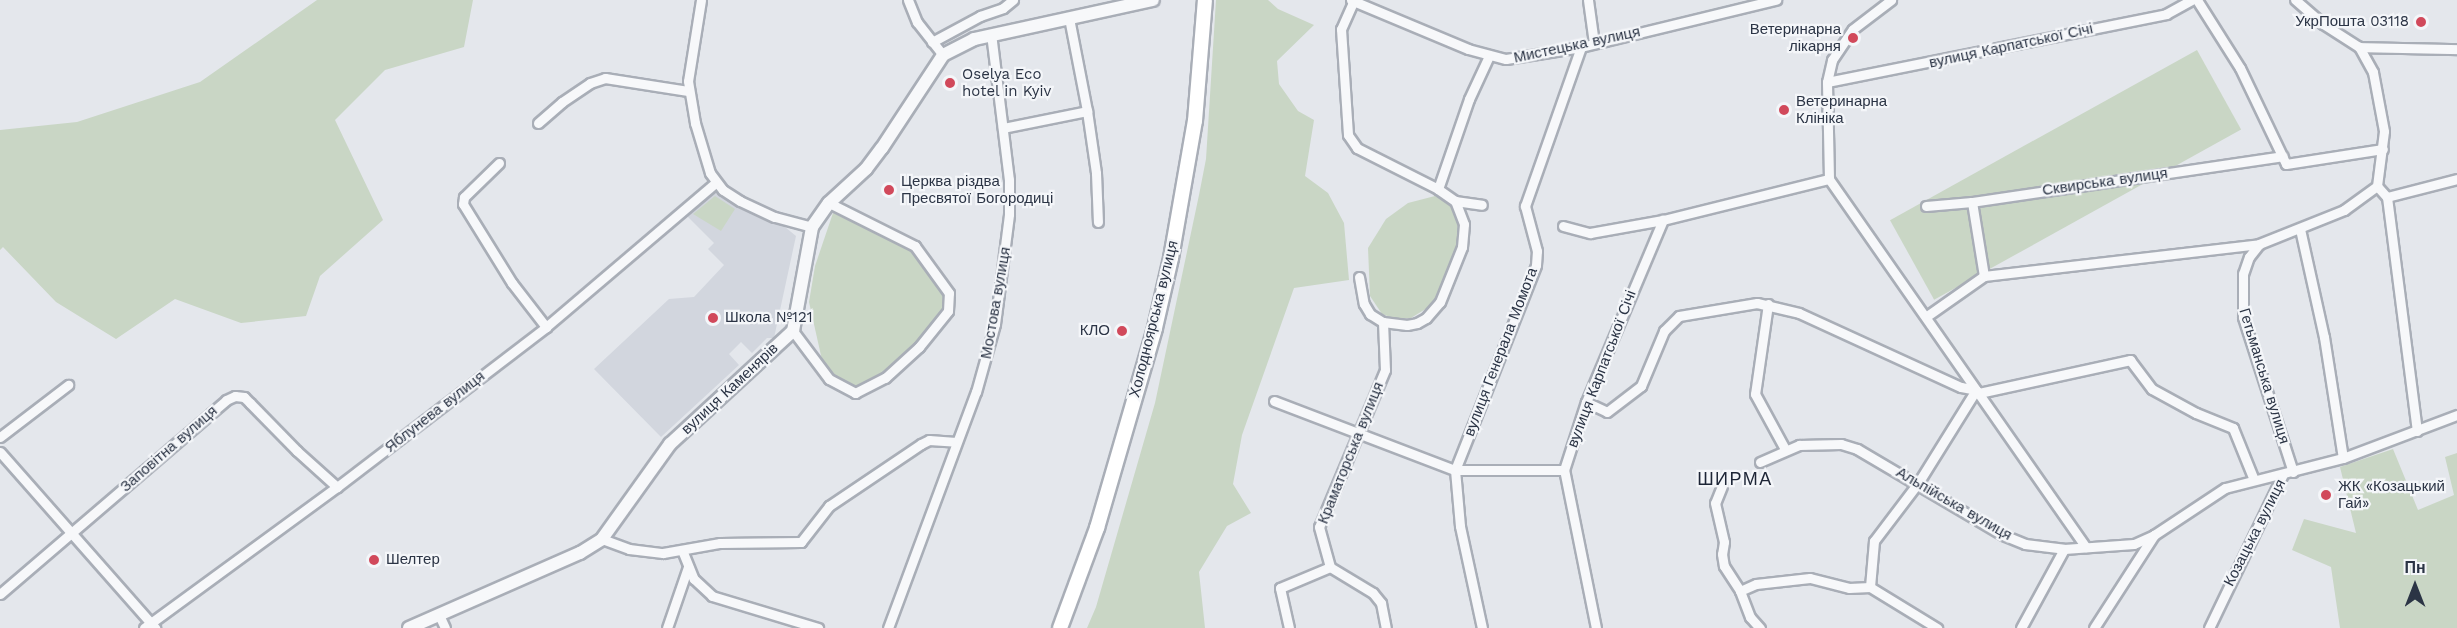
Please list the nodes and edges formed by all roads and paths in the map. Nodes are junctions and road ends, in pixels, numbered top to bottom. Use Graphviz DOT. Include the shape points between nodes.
graph roads {
  1 [pos="701,0"];
  2 [pos="908,0"];
  3 [pos="1013,0"];
  4 [pos="1153,0"];
  5 [pos="1205,0"];
  6 [pos="1353,0"];
  7 [pos="1588,0"];
  8 [pos="1776,0"];
  9 [pos="1891,0"];
  10 [pos="2191,0"];
  11 [pos="2198,0"];
  12 [pos="2295,0"];
  13 [pos="1758,2"];
  14 [pos="1069,18"];
  15 [pos="991,34"];
  16 [pos="932,42"];
  17 [pos="1594,43"];
  18 [pos="1581,47"];
  19 [pos="2360,47"];
  20 [pos="2457,49"];
  21 [pos="943,55"];
  22 [pos="1489,56"];
  23 [pos="1827,82"];
  24 [pos="688,91"];
  25 [pos="1087,111"];
  26 [pos="538,123"];
  27 [pos="1003,128"];
  28 [pos="2383,149"];
  29 [pos="2285,160"];
  30 [pos="499,163"];
  31 [pos="1829,179"];
  32 [pos="2457,179"];
  33 [pos="715,183"];
  34 [pos="2377,186"];
  35 [pos="1438,189"];
  36 [pos="2387,197"];
  37 [pos="1455,201"];
  38 [pos="1971,202"];
  39 [pos="829,203"];
  40 [pos="1482,205"];
  41 [pos="1926,206"];
  42 [pos="1662,220"];
  43 [pos="1098,222"];
  44 [pos="1563,226"];
  45 [pos="812,227"];
  46 [pos="2300,229"];
  47 [pos="2259,244"];
  48 [pos="1984,276"];
  49 [pos="1359,277"];
  50 [pos="1768,304"];
  51 [pos="1927,316"];
  52 [pos="1383,322"];
  53 [pos="546,327"];
  54 [pos="793,331"];
  55 [pos="68,385"];
  56 [pos="1978,392"];
  57 [pos="1274,401"];
  58 [pos="1586,402"];
  59 [pos="2457,415"];
  60 [pos="2417,431"];
  61 [pos="1357,435"];
  62 [pos="0,437"];
  63 [pos="956,442"];
  64 [pos="1785,449"];
  65 [pos="0,452"];
  66 [pos="2343,458"];
  67 [pos="1760,462"];
  68 [pos="1564,470"];
  69 [pos="1455,471"];
  70 [pos="2288,473"];
  71 [pos="2254,480"];
  72 [pos="1918,483"];
  73 [pos="1722,486"];
  74 [pos="338,487"];
  75 [pos="71,533"];
  76 [pos="2154,535"];
  77 [pos="602,539"];
  78 [pos="2086,547"];
  79 [pos="2064,549"];
  80 [pos="682,550"];
  81 [pos="688,567"];
  82 [pos="1330,567"];
  83 [pos="1870,587"];
  84 [pos="1740,591"];
  85 [pos="0,594"];
  86 [pos="439,615"];
  87 [pos="150,626"];
  88 [pos="409,628"];
  89 [pos="445,628"];
  90 [pos="667,628"];
  91 [pos="818,628"];
  92 [pos="888,628"];
  93 [pos="1060,628"];
  94 [pos="1289,628"];
  95 [pos="1386,628"];
  96 [pos="1482,628"];
  97 [pos="1596,628"];
  98 [pos="1760,628"];
  99 [pos="1936,628"];
  100 [pos="2021,628"];
  101 [pos="2094,628"];
  102 [pos="2209,628"];
  1 -- 24 [label="street"];
  2 -- 16 [label="street" via="917,22"];
  3 -- 16 [label="street"];
  4 -- 14 [label="street"];
  5 -- 93 [label="main road, Холодноярська вулиця" via="1195,122 1155,328 1097,528"];
  6 -- 22 [label="street, Мистецька вулиця"];
  6 -- 35 [label="street" via="1341,29 1348,135 1357,148"];
  7 -- 17 [label="street"];
  8 -- 13 [label="street, Мистецька вулиця"];
  9 -- 23 [label="street" via="1865,18 1842,42 1832,60"];
  10 -- 23 [label="street, вулиця Карпатської Січі" via="2166,14"];
  11 -- 29 [label="street" via="2240,68"];
  12 -- 19 [label="street" via="2323,24"];
  13 -- 17 [label="street, Мистецька вулиця"];
  14 -- 15 [label="street"];
  14 -- 25 [label="street"];
  15 -- 21 [label="street" via="960,44"];
  15 -- 27 [label="street, Мостова вулиця"];
  16 -- 21 [label="street"];
  17 -- 18 [label="street, Мистецька вулиця"];
  18 -- 22 [label="street, Мистецька вулиця" via="1522,58"];
  18 -- 69 [label="street, вулиця Генерала Момота" via="1525,206 1537,251 1536,265"];
  19 -- 20 [label="street"];
  19 -- 28 [label="street" via="2373,72 2384,131"];
  21 -- 39 [label="street" via="877,155"];
  22 -- 35 [label="street" via="1469,99"];
  23 -- 31 [label="street"];
  24 -- 26 [label="street" via="605,78 590,83"];
  24 -- 33 [label="street"];
  25 -- 27 [label="street"];
  25 -- 43 [label="street"];
  27 -- 63 [label="street, Мостова вулиця" via="1010,214 1006,252 985,366"];
  28 -- 29 [label="street, Сквирська вулиця"];
  28 -- 34 [label="street"];
  29 -- 38 [label="street, Сквирська вулиця"];
  30 -- 53 [label="street" via="464,197 463,204 512,283"];
  31 -- 42 [label="street"];
  31 -- 51 [label="street"];
  32 -- 36 [label="street"];
  33 -- 45 [label="street" via="740,201 775,217"];
  33 -- 53 [label="street, Яблунева вулиця"];
  34 -- 36 [label="street"];
  34 -- 46 [label="street" via="2343,210"];
  35 -- 37 [label="street"];
  36 -- 60 [label="street"];
  37 -- 40 [label="street"];
  37 -- 52 [label="street" via="1464,224 1462,247 1440,302 1417,323"];
  38 -- 41 [label="street, Сквирська вулиця"];
  38 -- 48 [label="street"];
  39 -- 45 [label="street"];
  39 -- 54 [label="street" via="915,246 949,293 948,311 919,347 885,378 855,393 829,379"];
  42 -- 44 [label="street" via="1590,233"];
  42 -- 58 [label="street, вулиця Карпатської Січі"];
  45 -- 54 [label="street"];
  46 -- 47 [label="street"];
  46 -- 66 [label="street" via="2324,337"];
  47 -- 48 [label="street"];
  47 -- 70 [label="street, Гетьманська вулиця" via="2243,274 2243,317"];
  48 -- 51 [label="street"];
  49 -- 52 [label="street" via="1364,304 1370,314"];
  50 -- 56 [label="street" via="1798,313"];
  50 -- 58 [label="street" via="1679,316 1664,331 1641,386 1607,412"];
  50 -- 64 [label="street" via="1755,394"];
  51 -- 56 [label="street"];
  52 -- 61 [label="street, Краматорська вулиця" via="1385,370"];
  53 -- 74 [label="street, Яблунева вулиця"];
  54 -- 77 [label="street, вулиця Каменярів" via="670,444"];
  55 -- 62 [label="street"];
  56 -- 71 [label="street" via="2130,360 2152,389 2233,428"];
  56 -- 72 [label="street"];
  56 -- 78 [label="street"];
  57 -- 61 [label="street"];
  58 -- 68 [label="street, вулиця Карпатської Січі"];
  59 -- 60 [label="street, Козацька вулиця"];
  60 -- 66 [label="street, Козацька вулиця"];
  61 -- 69 [label="street"];
  61 -- 82 [label="street, Краматорська вулиця" via="1318,528"];
  63 -- 80 [label="street" via="928,440 921,444 829,506 801,542 720,543"];
  63 -- 92 [label="street, Мостова вулиця"];
  64 -- 67 [label="street, Альпійська вулиця"];
  64 -- 72 [label="street, Альпійська вулиця" via="1841,444"];
  65 -- 75 [label="street"];
  66 -- 70 [label="street, Козацька вулиця"];
  68 -- 69 [label="street"];
  68 -- 97 [label="street, вулиця Карпатської Січі"];
  69 -- 96 [label="street, вулиця Генерала Момота" via="1460,526"];
  70 -- 71 [label="street, Альпійська вулиця"];
  70 -- 102 [label="street, Козацька вулиця"];
  71 -- 76 [label="street, Альпійська вулиця" via="2225,488"];
  72 -- 79 [label="street, Альпійська вулиця" via="2003,535 2025,544"];
  72 -- 83 [label="street" via="1874,541"];
  73 -- 84 [label="street" via="1715,503 1724,542 1724,566"];
  74 -- 75 [label="street, Заповітна вулиця" via="244,397 235,396"];
  74 -- 87 [label="street, Яблунева вулиця"];
  75 -- 85 [label="street, Заповітна вулиця"];
  75 -- 87 [label="street"];
  76 -- 78 [label="street, Альпійська вулиця" via="2134,544"];
  76 -- 101 [label="street, Альпійська вулиця"];
  77 -- 80 [label="street" via="647,552"];
  77 -- 86 [label="street, вулиця Каменярів" via="580,553"];
  78 -- 79 [label="street, Альпійська вулиця"];
  79 -- 100 [label="street"];
  80 -- 81 [label="street"];
  81 -- 90 [label="street"];
  81 -- 91 [label="street" via="701,588 712,596"];
  82 -- 94 [label="street" via="1280,588"];
  82 -- 95 [label="street" via="1373,594 1381,603"];
  83 -- 84 [label="street" via="1849,588 1810,578"];
  83 -- 99 [label="street"];
  84 -- 98 [label="street" via="1750,617"];
  86 -- 88 [label="street, вулиця Каменярів"];
  86 -- 89 [label="street"];
}
